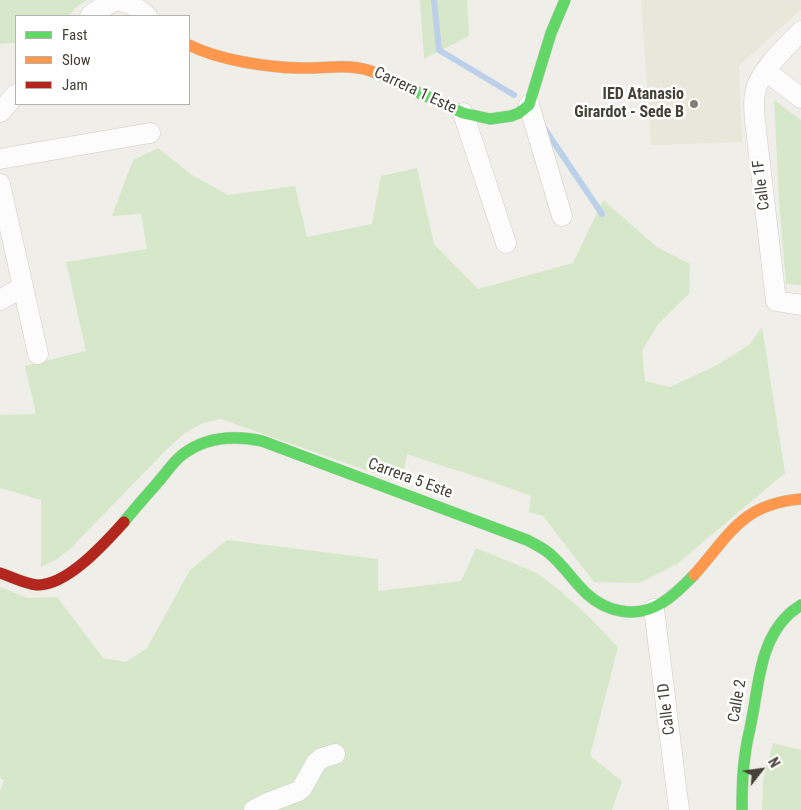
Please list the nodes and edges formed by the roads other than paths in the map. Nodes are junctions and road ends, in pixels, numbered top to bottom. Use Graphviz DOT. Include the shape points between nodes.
graph roads {
  1 [pos="117,0"];
  2 [pos="565,0"];
  3 [pos="146,10"];
  4 [pos="91,15"];
  5 [pos="801,31"];
  6 [pos="190,46"];
  7 [pos="766,71"];
  8 [pos="15,95"];
  9 [pos="801,98"];
  10 [pos="529,105"];
  11 [pos="0,112"];
  12 [pos="463,113"];
  13 [pos="150,133"];
  14 [pos="0,159"];
  15 [pos="0,184"];
  16 [pos="562,216"];
  17 [pos="506,243"];
  18 [pos="23,287"];
  19 [pos="0,300"];
  20 [pos="801,305"];
  21 [pos="38,354"];
  22 [pos="801,498"];
  23 [pos="0,573"];
  24 [pos="798,607"];
  25 [pos="654,609"];
  26 [pos="335,754"];
  27 [pos="254,810"];
  28 [pos="679,810"];
  29 [pos="742,810"];
  1 -- 3 [label="street"];
  1 -- 4 [label="street"];
  2 -- 10 [label="street"];
  5 -- 7 [label="street, Calle 1F"];
  6 -- 12 [label="street, Carrera 1 Este" via="228,58 269,66 366,69"];
  7 -- 9 [label="street"];
  7 -- 20 [label="street, Calle 1F" via="755,90 755,121 776,301"];
  8 -- 11 [label="street"];
  10 -- 12 [label="street, Carrera 1 Este" via="511,116 490,119"];
  10 -- 16 [label="street"];
  12 -- 17 [label="street"];
  13 -- 14 [label="street"];
  15 -- 18 [label="street"];
  18 -- 19 [label="street"];
  18 -- 21 [label="street"];
  22 -- 25 [label="street, Carrera 5 Este" via="772,504 746,517 681,589"];
  23 -- 25 [label="street, Carrera 5 Este" via="38,585 67,575 84,563 122,524 180,456 201,444 237,437 262,441 527,540 542,547 589,596 608,608 630,613"];
  24 -- 29 [label="street, Calle 2" via="783,620 772,637 759,674 743,770"];
  25 -- 28 [label="street, Calle 1D"];
  26 -- 27 [label="street" via="316,763 299,791"];
}
